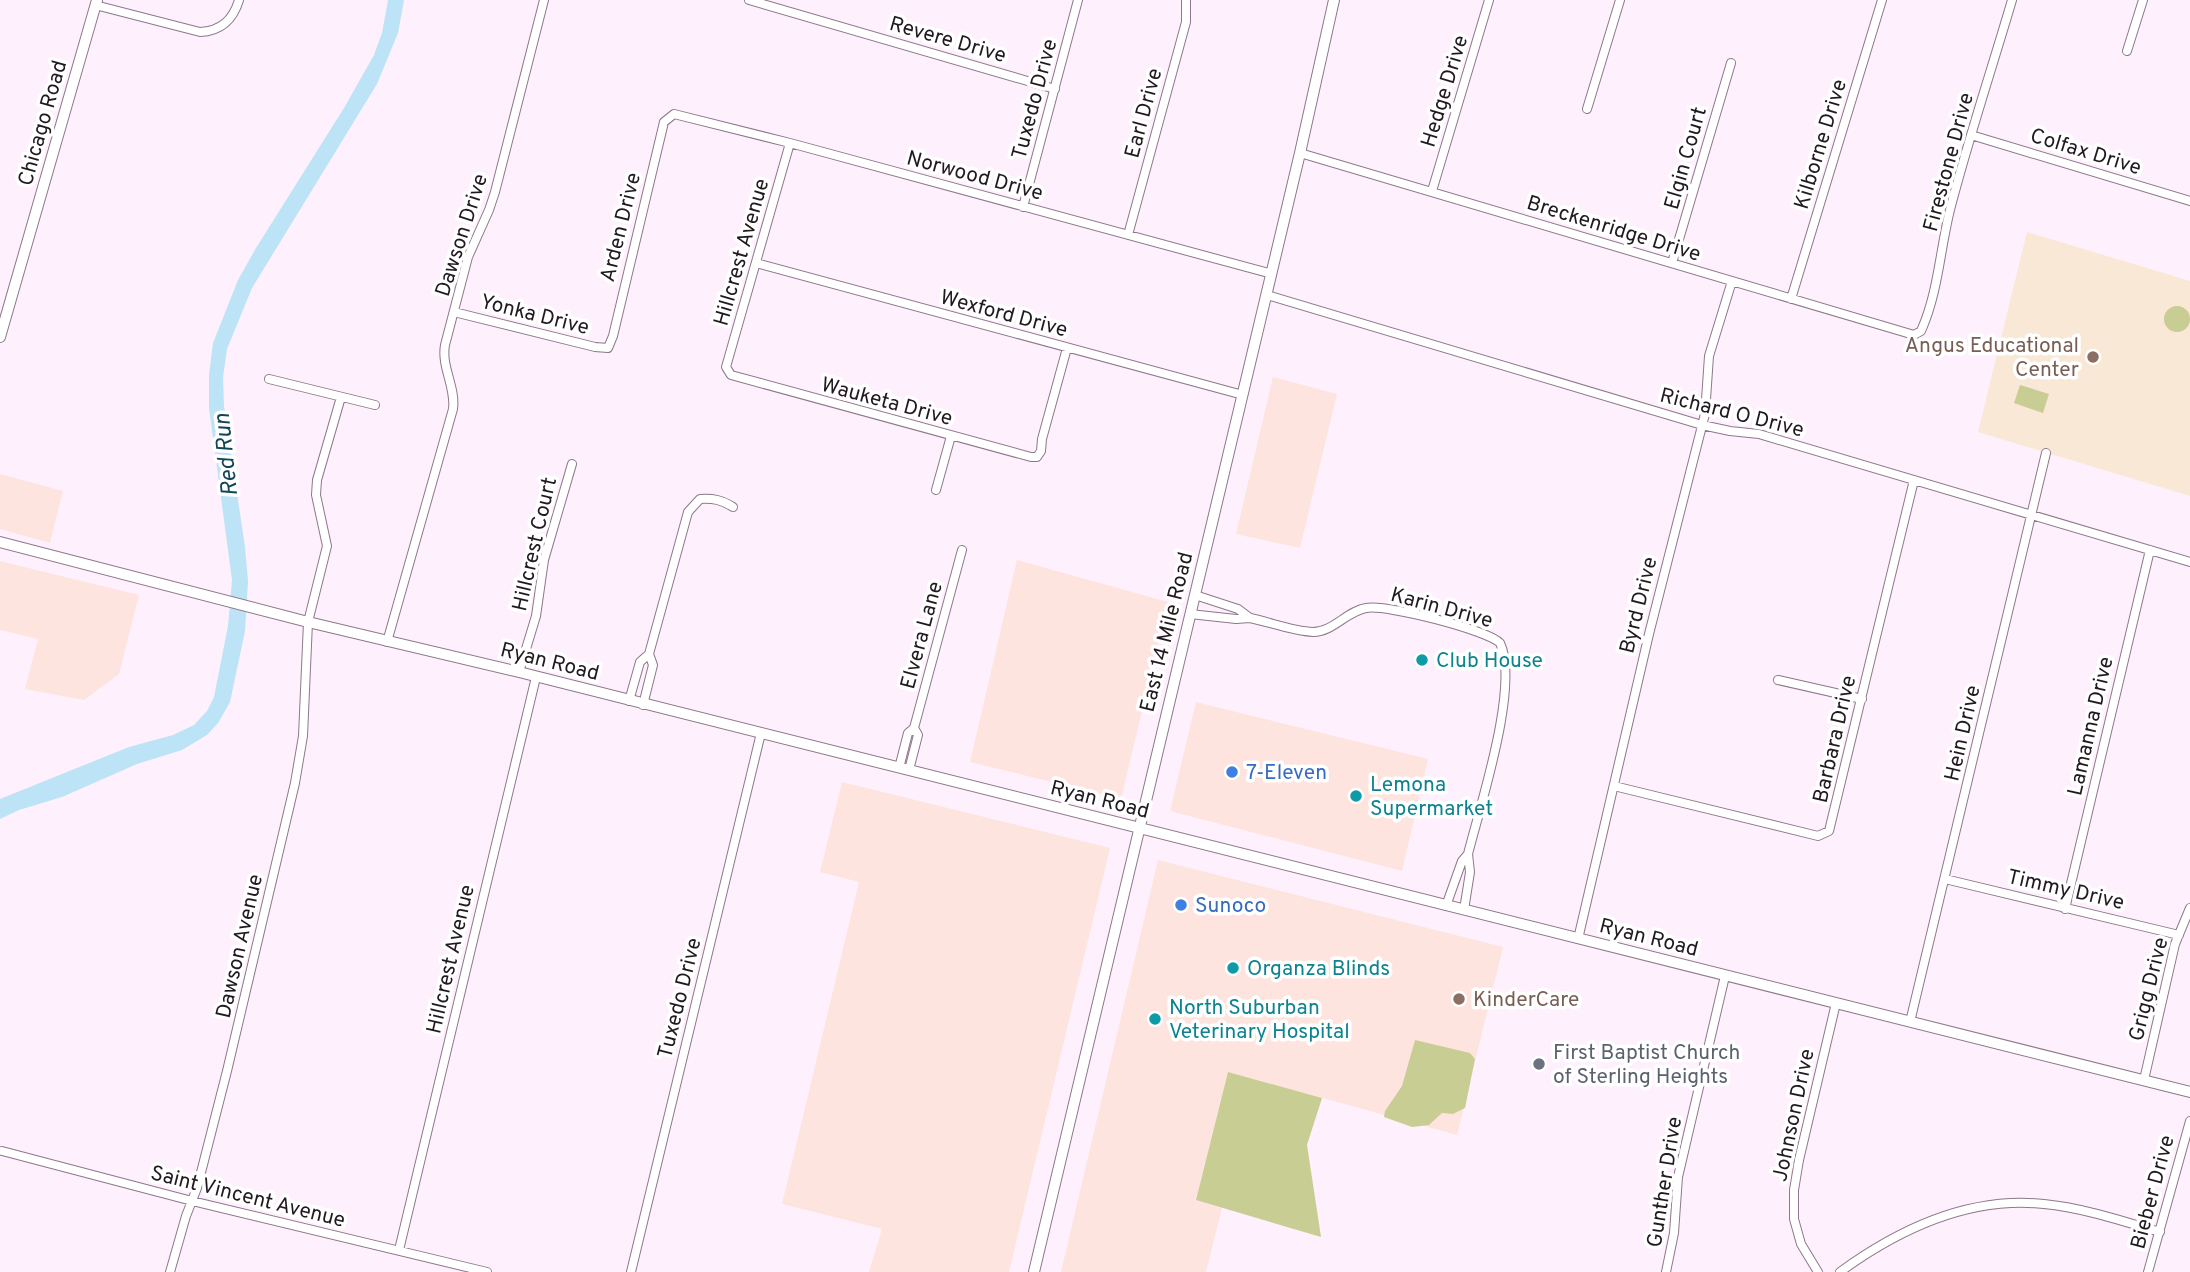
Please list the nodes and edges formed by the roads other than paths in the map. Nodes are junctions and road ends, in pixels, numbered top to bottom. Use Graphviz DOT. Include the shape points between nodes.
graph roads {
  1 [pos="239,0"];
  2 [pos="544,0"];
  3 [pos="750,0"];
  4 [pos="1078,0"];
  5 [pos="1186,0"];
  6 [pos="1334,0"];
  7 [pos="1489,0"];
  8 [pos="1620,0"];
  9 [pos="1882,0"];
  10 [pos="2012,0"];
  11 [pos="2143,0"];
  12 [pos="96,2"];
  13 [pos="2127,51"];
  14 [pos="1731,63"];
  15 [pos="1055,89"];
  16 [pos="1587,108"];
  17 [pos="668,116"];
  18 [pos="1971,135"];
  19 [pos="790,143"];
  20 [pos="1300,153"];
  21 [pos="1432,191"];
  22 [pos="2190,201"];
  23 [pos="1023,207"];
  24 [pos="1128,235"];
  25 [pos="756,263"];
  26 [pos="1672,263"];
  27 [pos="1272,274"];
  28 [pos="1732,281"];
  29 [pos="1266,295"];
  30 [pos="1791,299"];
  31 [pos="454,312"];
  32 [pos="1918,334"];
  33 [pos="0,337"];
  34 [pos="608,348"];
  35 [pos="1067,348"];
  36 [pos="727,372"];
  37 [pos="269,379"];
  38 [pos="1242,396"];
  39 [pos="341,397"];
  40 [pos="375,405"];
  41 [pos="1702,425"];
  42 [pos="951,436"];
  43 [pos="2046,453"];
  44 [pos="572,464"];
  45 [pos="1914,480"];
  46 [pos="936,490"];
  47 [pos="733,507"];
  48 [pos="2031,515"];
  49 [pos="0,542"];
  50 [pos="962,550"];
  51 [pos="2150,550"];
  52 [pos="2190,562"];
  53 [pos="1195,594"];
  54 [pos="1190,614"];
  55 [pos="1250,618"];
  56 [pos="308,622"];
  57 [pos="387,642"];
  58 [pos="649,654"];
  59 [pos="519,672"];
  60 [pos="536,677"];
  61 [pos="1778,680"];
  62 [pos="1862,699"];
  63 [pos="629,701"];
  64 [pos="643,705"];
  65 [pos="761,733"];
  66 [pos="904,769"];
  67 [pos="1614,786"];
  68 [pos="1138,829"];
  69 [pos="1468,854"];
  70 [pos="1945,879"];
  71 [pos="1446,906"];
  72 [pos="2190,908"];
  73 [pos="2065,909"];
  74 [pos="1464,910"];
  75 [pos="2179,935"];
  76 [pos="1578,939"];
  77 [pos="1725,975"];
  78 [pos="1836,1003"];
  79 [pos="1910,1022"];
  80 [pos="2144,1080"];
  81 [pos="2190,1092"];
  82 [pos="2190,1121"];
  83 [pos="2,1151"];
  84 [pos="192,1201"];
  85 [pos="2160,1232"];
  86 [pos="399,1250"];
  87 [pos="170,1272"];
  88 [pos="487,1272"];
  89 [pos="631,1272"];
  90 [pos="1034,1272"];
  91 [pos="1666,1272"];
  92 [pos="1818,1272"];
  93 [pos="1840,1272"];
  94 [pos="2148,1272"];
  1 -- 12 [label="street" via="225,24 200,32"];
  2 -- 31 [label="street, Dawson Drive" via="492,201 468,257"];
  3 -- 15 [label="street, Revere Drive"];
  4 -- 15 [label="street, Tuxedo Drive"];
  5 -- 24 [label="street, Earl Drive" via="1186,22"];
  6 -- 20 [label="main road, East 14 Mile Road"];
  7 -- 21 [label="street, Hedge Drive"];
  8 -- 16 [label="street"];
  9 -- 30 [label="street, Kilborne Drive"];
  10 -- 18 [label="street, Firestone Drive"];
  11 -- 13 [label="street"];
  12 -- 33 [label="main road, Chicago Road"];
  14 -- 26 [label="street, Elgin Court"];
  15 -- 23 [label="street, Tuxedo Drive"];
  17 -- 19 [label="street, Norwood Drive" via="685,116"];
  17 -- 34 [label="street, Arden Drive"];
  18 -- 22 [label="street, Colfax Drive"];
  18 -- 32 [label="street, Firestone Drive" via="1950,208 1937,279"];
  19 -- 23 [label="street, Norwood Drive"];
  19 -- 25 [label="street, Hillcrest Avenue"];
  20 -- 21 [label="street, Breckenridge Drive"];
  20 -- 27 [label="main road, East 14 Mile Road"];
  21 -- 26 [label="street, Breckenridge Drive"];
  23 -- 24 [label="street, Norwood Drive"];
  24 -- 27 [label="street, Norwood Drive"];
  25 -- 35 [label="street, Wexford Drive"];
  25 -- 36 [label="street, Hillcrest Avenue"];
  26 -- 28 [label="street, Breckenridge Drive"];
  27 -- 29 [label="main road, East 14 Mile Road"];
  28 -- 30 [label="street, Breckenridge Drive"];
  28 -- 41 [label="street, Byrd Drive" via="1709,356"];
  29 -- 38 [label="main road, East 14 Mile Road"];
  29 -- 41 [label="street, Richard O Drive"];
  30 -- 32 [label="street, Breckenridge Drive"];
  31 -- 34 [label="street, Yonka Drive"];
  31 -- 57 [label="street, Dawson Drive" via="444,352 453,386 453,409"];
  35 -- 38 [label="street, Wexford Drive"];
  35 -- 42 [label="street, Wauketa Drive" via="1040,455 1031,457"];
  36 -- 42 [label="street, Wauketa Drive"];
  37 -- 39 [label="street"];
  38 -- 53 [label="main road, East 14 Mile Road"];
  39 -- 40 [label="street"];
  39 -- 56 [label="street, Dawson Avenue" via="317,480 327,546"];
  41 -- 45 [label="street, Richard O Drive" via="1759,434"];
  41 -- 67 [label="street, Byrd Drive"];
  42 -- 46 [label="street"];
  43 -- 48 [label="street, Hein Drive"];
  44 -- 59 [label="street, Hillcrest Court" via="544,559 536,616"];
  45 -- 48 [label="street, Richard O Drive"];
  45 -- 62 [label="street, Barbara Drive"];
  47 -- 58 [label="street" via="700,499 688,512"];
  48 -- 51 [label="street, Richard O Drive"];
  48 -- 70 [label="street, Hein Drive"];
  49 -- 56 [label="main road, Ryan Road"];
  50 -- 66 [label="street, Elvera Lane" via="914,728 908,733"];
  51 -- 52 [label="street, Richard O Drive"];
  51 -- 73 [label="street, Lamanna Drive"];
  53 -- 54 [label="main road, East 14 Mile Road"];
  53 -- 55 [label="street, Karin Drive"];
  54 -- 55 [label="street, Karin Drive"];
  54 -- 68 [label="main road, East 14 Mile Road"];
  55 -- 69 [label="street, Karin Drive" via="1318,632 1359,610 1381,607 1492,636 1500,643 1505,702"];
  56 -- 57 [label="main road, Ryan Road"];
  56 -- 84 [label="street, Dawson Avenue" via="303,736 295,783 228,1071"];
  57 -- 59 [label="main road, Ryan Road"];
  58 -- 63 [label="street" via="640,662"];
  58 -- 64 [label="street" via="653,665"];
  59 -- 60 [label="main road, Ryan Road"];
  60 -- 63 [label="main road, Ryan Road"];
  60 -- 86 [label="street, Hillcrest Avenue"];
  61 -- 62 [label="street"];
  62 -- 67 [label="street, Barbara Drive" via="1831,827 1822,835"];
  63 -- 64 [label="main road, Ryan Road"];
  64 -- 65 [label="main road, Ryan Road"];
  65 -- 66 [label="main road, Ryan Road"];
  65 -- 89 [label="street, Tuxedo Drive"];
  66 -- 68 [label="main road, Ryan Road"];
  67 -- 76 [label="street, Byrd Drive"];
  68 -- 71 [label="main road, Ryan Road"];
  68 -- 90 [label="main road, East 14 Mile Road"];
  69 -- 71 [label="street, Karin Drive"];
  69 -- 74 [label="street, Karin Drive"];
  70 -- 73 [label="street, Timmy Drive"];
  70 -- 79 [label="street, Hein Drive"];
  71 -- 74 [label="main road, Ryan Road"];
  72 -- 75 [label="street, Grigg Drive"];
  73 -- 75 [label="street, Timmy Drive"];
  74 -- 76 [label="main road, Ryan Road"];
  75 -- 80 [label="street, Grigg Drive"];
  76 -- 77 [label="main road, Ryan Road"];
  77 -- 78 [label="main road, Ryan Road"];
  77 -- 91 [label="street, Gunther Drive" via="1678,1177"];
  78 -- 79 [label="main road, Ryan Road"];
  78 -- 92 [label="street, Johnson Drive" via="1795,1177 1794,1219 1801,1244"];
  79 -- 80 [label="main road, Ryan Road"];
  80 -- 81 [label="main road, Ryan Road"];
  82 -- 85 [label="street, Bieber Drive"];
  83 -- 84 [label="street, Saint Vincent Avenue"];
  84 -- 86 [label="street, Saint Vincent Avenue"];
  84 -- 87 [label="street, Dawson Avenue"];
  85 -- 93 [label="street" via="2069,1208 1999,1203 1936,1218"];
  85 -- 94 [label="street, Bieber Drive"];
  86 -- 88 [label="street, Saint Vincent Avenue"];
}
